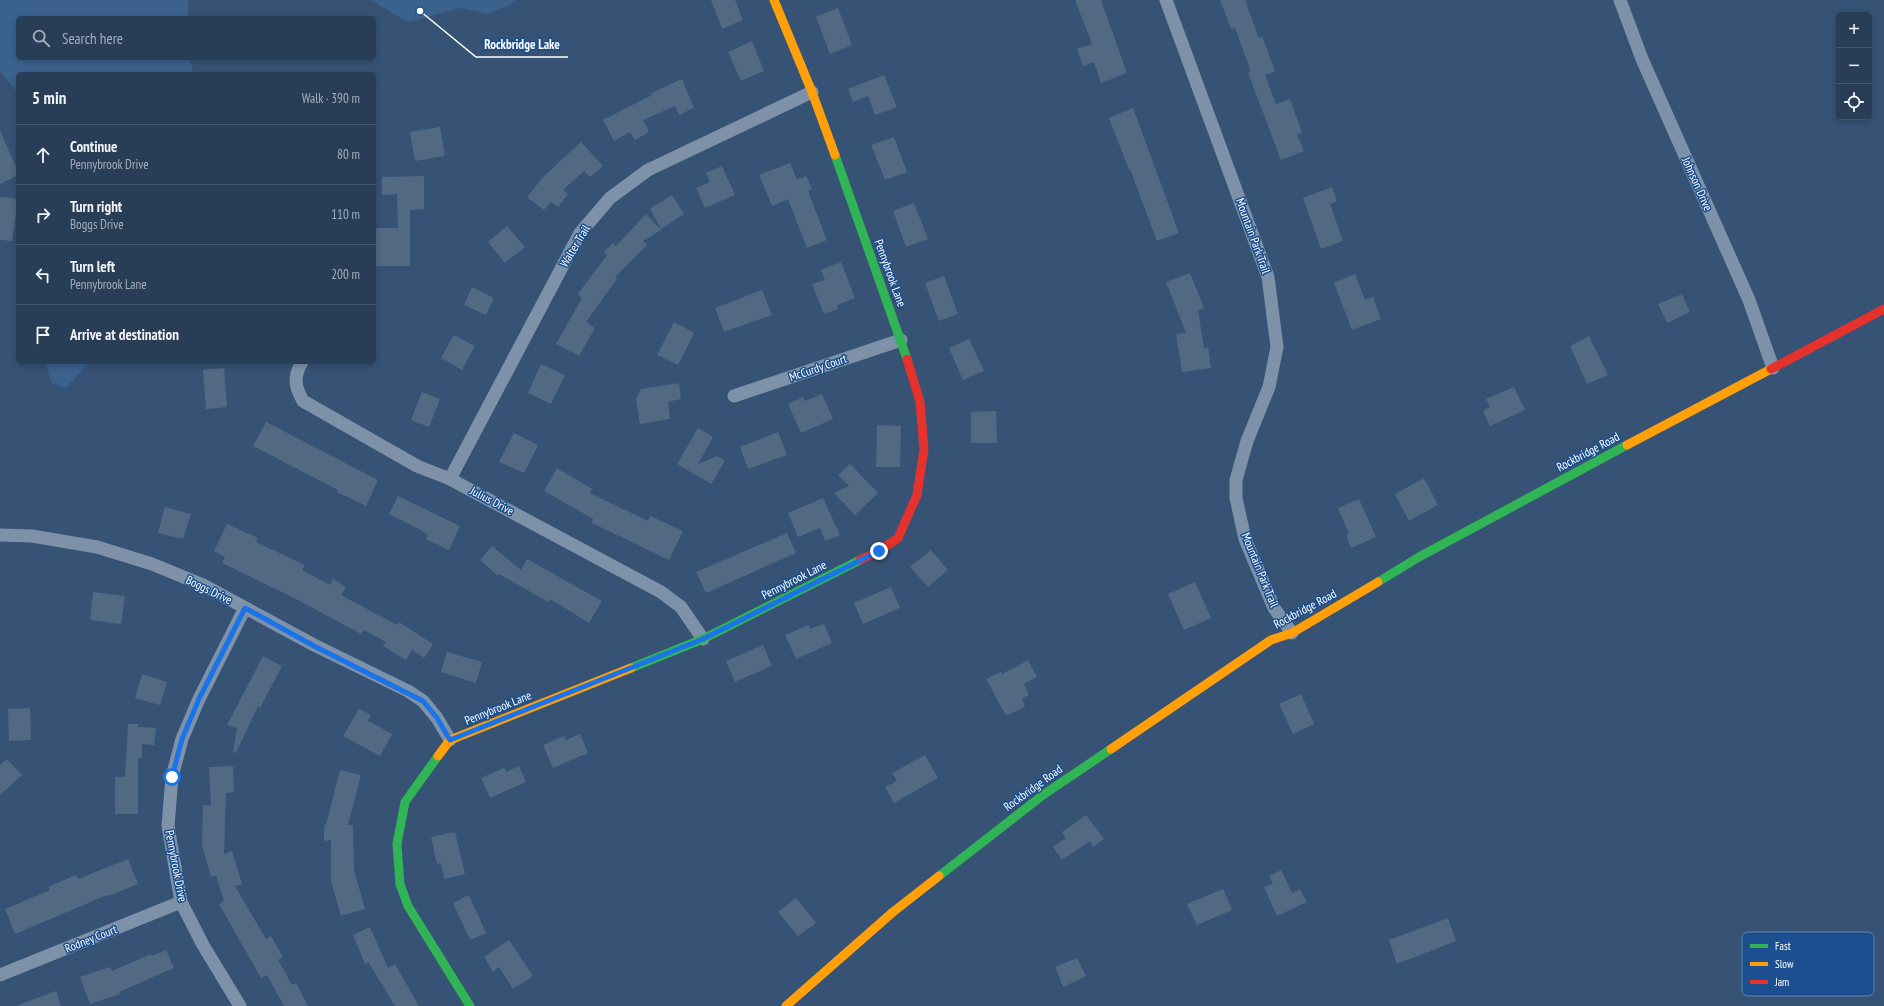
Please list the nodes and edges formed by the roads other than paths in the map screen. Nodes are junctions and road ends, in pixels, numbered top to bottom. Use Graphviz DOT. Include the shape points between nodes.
graph roads {
  1 [pos="774,0"];
  2 [pos="1166,0"];
  3 [pos="1620,0"];
  4 [pos="812,92"];
  5 [pos="1884,309"];
  6 [pos="901,340"];
  7 [pos="301,364"];
  8 [pos="1773,368"];
  9 [pos="734,396"];
  10 [pos="450,478"];
  11 [pos="0,535"];
  12 [pos="245,608"];
  13 [pos="1292,633"];
  14 [pos="703,639"];
  15 [pos="450,740"];
  16 [pos="182,902"];
  17 [pos="0,975"];
  18 [pos="240,1006"];
  19 [pos="470,1006"];
  20 [pos="786,1006"];
  1 -- 4 [label="street, Pennybrook Lane"];
  2 -- 13 [label="street, Mountain Park Trail" via="1268,277 1277,347 1269,387 1247,441 1236,480 1236,498 1245,539 1274,608"];
  3 -- 8 [label="street, Johnson Drive" via="1642,59 1749,300"];
  4 -- 6 [label="street, Pennybrook Lane"];
  4 -- 10 [label="street, Walter Trail" via="648,170 610,198 580,233"];
  5 -- 8 [label="street, Rockbridge Road"];
  6 -- 9 [label="street, McCurdy Court"];
  6 -- 14 [label="street, Pennybrook Lane" via="920,402 924,449 917,495 898,538 879,551"];
  7 -- 10 [label="street, Julius Drive" via="295,378 297,390 303,401 418,466"];
  8 -- 13 [label="street, Rockbridge Road" via="1426,553"];
  10 -- 14 [label="street, Julius Drive" via="661,592 681,607"];
  11 -- 12 [label="street, Boggs Drive" via="32,536 111,551 152,564 203,585"];
  12 -- 15 [label="street, Boggs Drive" via="423,701"];
  12 -- 16 [label="street, Pennybrook Drive" via="199,699 182,739 172,777 168,826"];
  13 -- 20 [label="street, Rockbridge Road" via="1271,640 1043,795 893,912"];
  14 -- 15 [label="street, Pennybrook Lane"];
  15 -- 19 [label="street" via="405,802 397,844 400,884 408,906"];
  16 -- 17 [label="street, Rodney Court"];
  16 -- 18 [label="street, Pennybrook Drive" via="203,945"];
}
